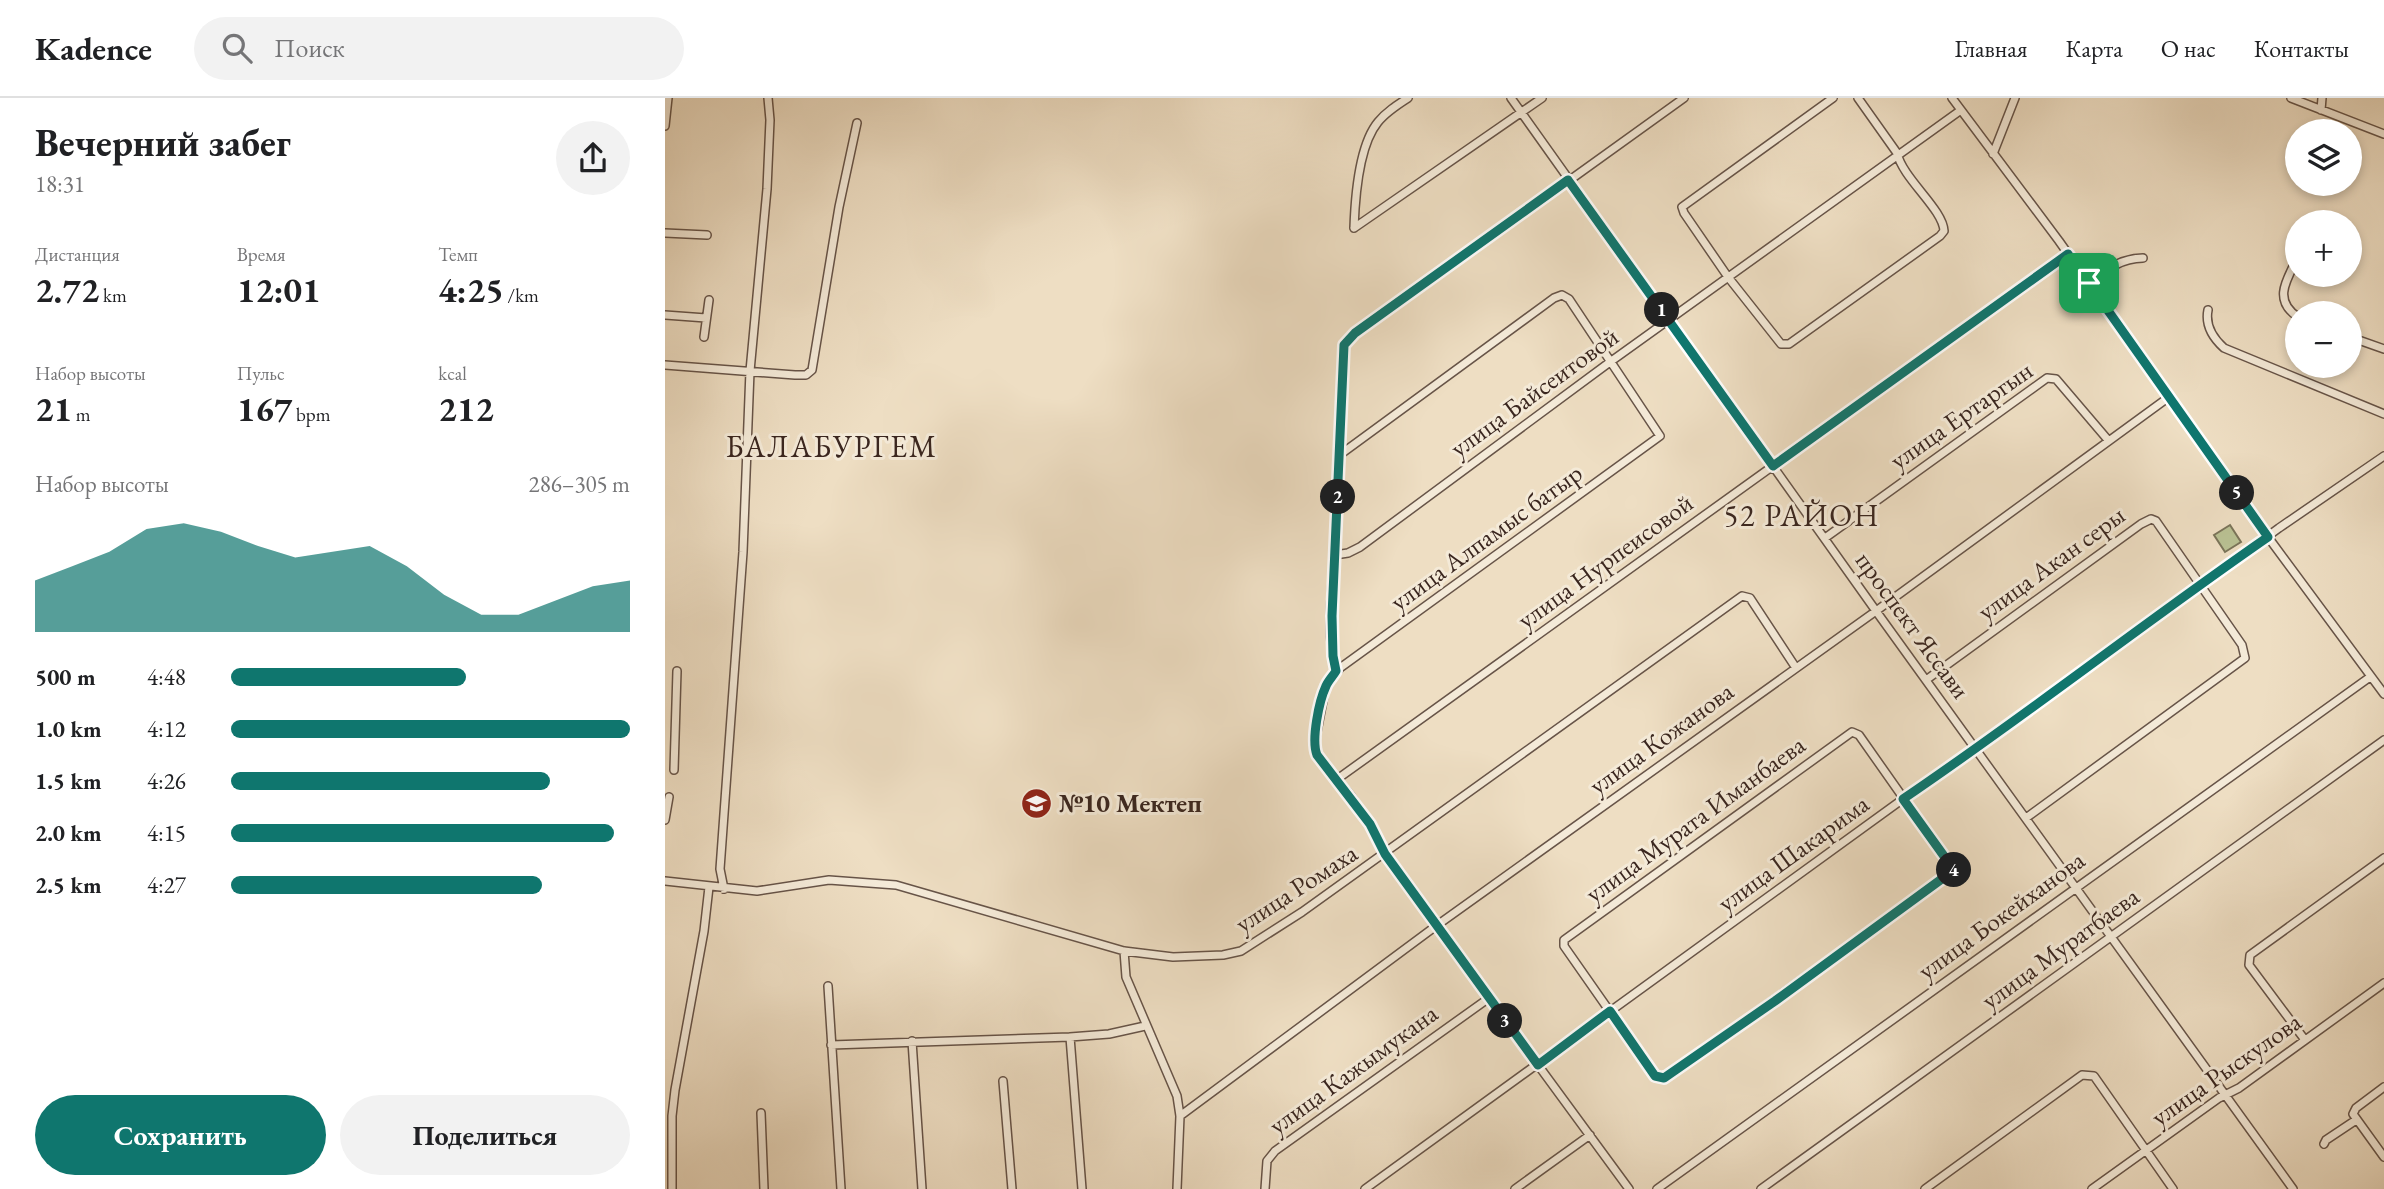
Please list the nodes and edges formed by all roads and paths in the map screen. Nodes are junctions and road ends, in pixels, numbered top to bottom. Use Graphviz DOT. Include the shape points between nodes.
graph roads {
  1 [pos="668,98"];
  2 [pos="759,98"];
  3 [pos="1408,98"];
  4 [pos="1510,98"];
  5 [pos="1542,98"];
  6 [pos="1683,98"];
  7 [pos="1833,98"];
  8 [pos="1858,98"];
  9 [pos="1952,98"];
  10 [pos="2015,98"];
  11 [pos="2291,98"];
  12 [pos="2322,98"];
  13 [pos="768,102"];
  14 [pos="1961,110"];
  15 [pos="2321,110"];
  16 [pos="1520,113"];
  17 [pos="857,123"];
  18 [pos="665,127"];
  19 [pos="2384,134"];
  20 [pos="1993,154"];
  21 [pos="1898,156"];
  22 [pos="1568,180"];
  23 [pos="665,233"];
  24 [pos="707,235"];
  25 [pos="2068,254"];
  26 [pos="2143,258"];
  27 [pos="1728,277"];
  28 [pos="2089,283"];
  29 [pos="2285,285"];
  30 [pos="709,300"];
  31 [pos="2285,304"];
  32 [pos="2208,310"];
  33 [pos="665,315"];
  34 [pos="706,318"];
  35 [pos="1669,320"];
  36 [pos="704,337"];
  37 [pos="2362,341"];
  38 [pos="2384,349"];
  39 [pos="1610,362"];
  40 [pos="665,365"];
  41 [pos="750,371"];
  42 [pos="2169,397"];
  43 [pos="2384,414"];
  44 [pos="2108,440"];
  45 [pos="1341,454"];
  46 [pos="2384,456"];
  47 [pos="1773,466"];
  48 [pos="2268,537"];
  49 [pos="1825,538"];
  50 [pos="1335,555"];
  51 [pos="2199,585"];
  52 [pos="1876,611"];
  53 [pos="1796,668"];
  54 [pos="677,671"];
  55 [pos="1336,671"];
  56 [pos="2370,677"];
  57 [pos="1926,680"];
  58 [pos="2384,694"];
  59 [pos="2384,740"];
  60 [pos="665,747"];
  61 [pos="675,748"];
  62 [pos="1976,750"];
  63 [pos="674,770"];
  64 [pos="1336,780"];
  65 [pos="669,797"];
  66 [pos="1903,799"];
  67 [pos="2026,818"];
  68 [pos="665,820"];
  69 [pos="1385,854"];
  70 [pos="2384,858"];
  71 [pos="665,881"];
  72 [pos="709,887"];
  73 [pos="2075,887"];
  74 [pos="724,889"];
  75 [pos="1436,926"];
  76 [pos="2112,936"];
  77 [pos="1124,951"];
  78 [pos="2384,983"];
  79 [pos="828,986"];
  80 [pos="1489,998"];
  81 [pos="1610,1011"];
  82 [pos="1145,1026"];
  83 [pos="1070,1037"];
  84 [pos="2305,1040"];
  85 [pos="912,1041"];
  86 [pos="831,1045"];
  87 [pos="1538,1065"];
  88 [pos="1003,1081"];
  89 [pos="2384,1087"];
  90 [pos="2225,1095"];
  91 [pos="761,1113"];
  92 [pos="1180,1116"];
  93 [pos="2357,1120"];
  94 [pos="1590,1135"];
  95 [pos="2325,1144"];
  96 [pos="2145,1150"];
  97 [pos="2384,1157"];
  98 [pos="669,1167"];
  99 [pos="672,1189"];
  100 [pos="764,1189"];
  101 [pos="841,1189"];
  102 [pos="922,1189"];
  103 [pos="1012,1189"];
  104 [pos="1082,1189"];
  105 [pos="1177,1189"];
  106 [pos="1265,1189"];
  107 [pos="1365,1189"];
  108 [pos="1515,1189"];
  109 [pos="1629,1189"];
  110 [pos="1657,1189"];
  111 [pos="1761,1189"];
  112 [pos="1925,1189"];
  113 [pos="2092,1189"];
  114 [pos="2173,1189"];
  115 [pos="2293,1189"];
  1 -- 18 [label="street"];
  2 -- 13 [label="street"];
  3 -- 16 [label="street" via="1379,121 1367,143 1354,228"];
  4 -- 16 [label="street, проспект Яссави"];
  5 -- 16 [label="street"];
  6 -- 22 [label="street"];
  7 -- 27 [label="street" via="1682,207"];
  8 -- 21 [label="street"];
  9 -- 14 [label="street"];
  10 -- 20 [label="street"];
  11 -- 15 [label="street"];
  12 -- 15 [label="street"];
  13 -- 41 [label="street" via="767,189"];
  14 -- 20 [label="street"];
  14 -- 21 [label="street, улица Байсеитовой"];
  15 -- 19 [label="street"];
  16 -- 22 [label="street, проспект Яссави"];
  17 -- 41 [label="street" via="812,370 806,375"];
  20 -- 25 [label="street"];
  21 -- 27 [label="street, улица Байсеитовой"];
  21 -- 27 [label="street" via="1943,222 1944,231 1873,285 1786,345 1776,340"];
  22 -- 35 [label="street, проспект Яссави"];
  22 -- 45 [label="street" via="1346,341"];
  23 -- 24 [label="street"];
  25 -- 28 [label="street"];
  25 -- 47 [label="street, улица Нурпеисовой"];
  26 -- 28 [label="street" via="2111,266"];
  27 -- 35 [label="street, улица Байсеитовой"];
  28 -- 42 [label="street"];
  29 -- 31 [label="street"];
  30 -- 34 [label="street"];
  32 -- 43 [label="street" via="2211,333 2224,348"];
  33 -- 34 [label="street"];
  34 -- 36 [label="street"];
  35 -- 39 [label="street, улица Байсеитовой"];
  35 -- 47 [label="street, проспект Яссави"];
  37 -- 38 [label="street"];
  39 -- 45 [label="street" via="1567,297 1558,296"];
  39 -- 50 [label="street, улица Байсеитовой" via="1360,547"];
  39 -- 55 [label="street, улица Алпамыс батыр" via="1660,436"];
  40 -- 41 [label="street"];
  41 -- 74 [label="street" via="742,565 720,869"];
  42 -- 44 [label="street, улица Кожанова"];
  42 -- 48 [label="street"];
  44 -- 49 [label="street, улица Ертаргын" via="2056,379 2047,378"];
  44 -- 52 [label="street, улица Кожанова"];
  45 -- 50 [label="street"];
  46 -- 48 [label="street, улица Шакарима"];
  47 -- 49 [label="street, проспект Яссави"];
  47 -- 64 [label="street, улица Нурпеисовой"];
  48 -- 51 [label="street, улица Шакарима"];
  48 -- 56 [label="street"];
  49 -- 52 [label="street, проспект Яссави"];
  50 -- 55 [label="street" via="1332,616"];
  51 -- 57 [label="street, улица Акан серы" via="2156,521 2148,520"];
  51 -- 62 [label="street, улица Шакарима"];
  51 -- 67 [label="street, улица Акан серы" via="2242,645 2245,659"];
  52 -- 53 [label="street, улица Кожанова"];
  52 -- 57 [label="street, проспект Яссави"];
  53 -- 69 [label="street, улица Ромаха" via="1750,598 1742,596"];
  53 -- 75 [label="street, улица Кожанова"];
  54 -- 61 [label="street"];
  55 -- 64 [label="street" via="1326,685 1314,747"];
  56 -- 58 [label="street"];
  56 -- 73 [label="street, улица Бокейханова"];
  57 -- 62 [label="street, проспект Яссави"];
  59 -- 76 [label="street, улица Муратбаева"];
  60 -- 61 [label="street"];
  61 -- 63 [label="street"];
  62 -- 66 [label="street, улица Шакарима"];
  62 -- 67 [label="street, проспект Яссави"];
  64 -- 69 [label="street" via="1370,824"];
  65 -- 68 [label="street"];
  66 -- 81 [label="street, улица Шакарима"];
  66 -- 81 [label="street, улица Мурата Иманбаева" via="1859,735 1852,732 1566,938 1564,946"];
  66 -- 81 [label="street" via="1954,870 1775,1001 1664,1078 1655,1076"];
  67 -- 73 [label="street, проспект Яссави"];
  69 -- 75 [label="street"];
  69 -- 77 [label="street, улица Ромаха" via="1241,951 1192,957"];
  70 -- 84 [label="street" via="2248,959"];
  71 -- 72 [label="street, улица Ромаха"];
  72 -- 74 [label="street, улица Ромаха"];
  72 -- 98 [label="street" via="675,1090"];
  73 -- 76 [label="street, проспект Яссави"];
  73 -- 110 [label="street, улица Бокейханова"];
  74 -- 77 [label="street, улица Ромаха" via="757,891 829,880 896,885"];
  75 -- 80 [label="street"];
  75 -- 92 [label="street, улица Кожанова"];
  76 -- 90 [label="street, проспект Яссави"];
  76 -- 111 [label="street, улица Муратбаева"];
  77 -- 82 [label="street" via="1126,977"];
  78 -- 84 [label="street, улица Рыскулова"];
  79 -- 86 [label="street"];
  80 -- 87 [label="street"];
  80 -- 106 [label="street, улица Кажымукана" via="1275,1150 1267,1161"];
  81 -- 87 [label="street, улица Шакарима"];
  82 -- 83 [label="street"];
  82 -- 92 [label="street" via="1173,1086"];
  83 -- 85 [label="street"];
  83 -- 104 [label="street"];
  84 -- 90 [label="street, улица Рыскулова"];
  85 -- 86 [label="street"];
  85 -- 102 [label="street"];
  86 -- 101 [label="street"];
  87 -- 94 [label="street"];
  87 -- 107 [label="street, улица Шакарима"];
  88 -- 103 [label="street"];
  89 -- 93 [label="street" via="2356,1108"];
  90 -- 96 [label="street, улица Рыскулова"];
  90 -- 115 [label="street, проспект Яссави"];
  91 -- 100 [label="street"];
  92 -- 105 [label="street"];
  93 -- 95 [label="street"];
  93 -- 97 [label="street"];
  94 -- 108 [label="street"];
  94 -- 109 [label="street"];
  96 -- 112 [label="street" via="2094,1076 2084,1074"];
  96 -- 113 [label="street, улица Рыскулова"];
  96 -- 114 [label="street"];
  98 -- 99 [label="street"];
}
